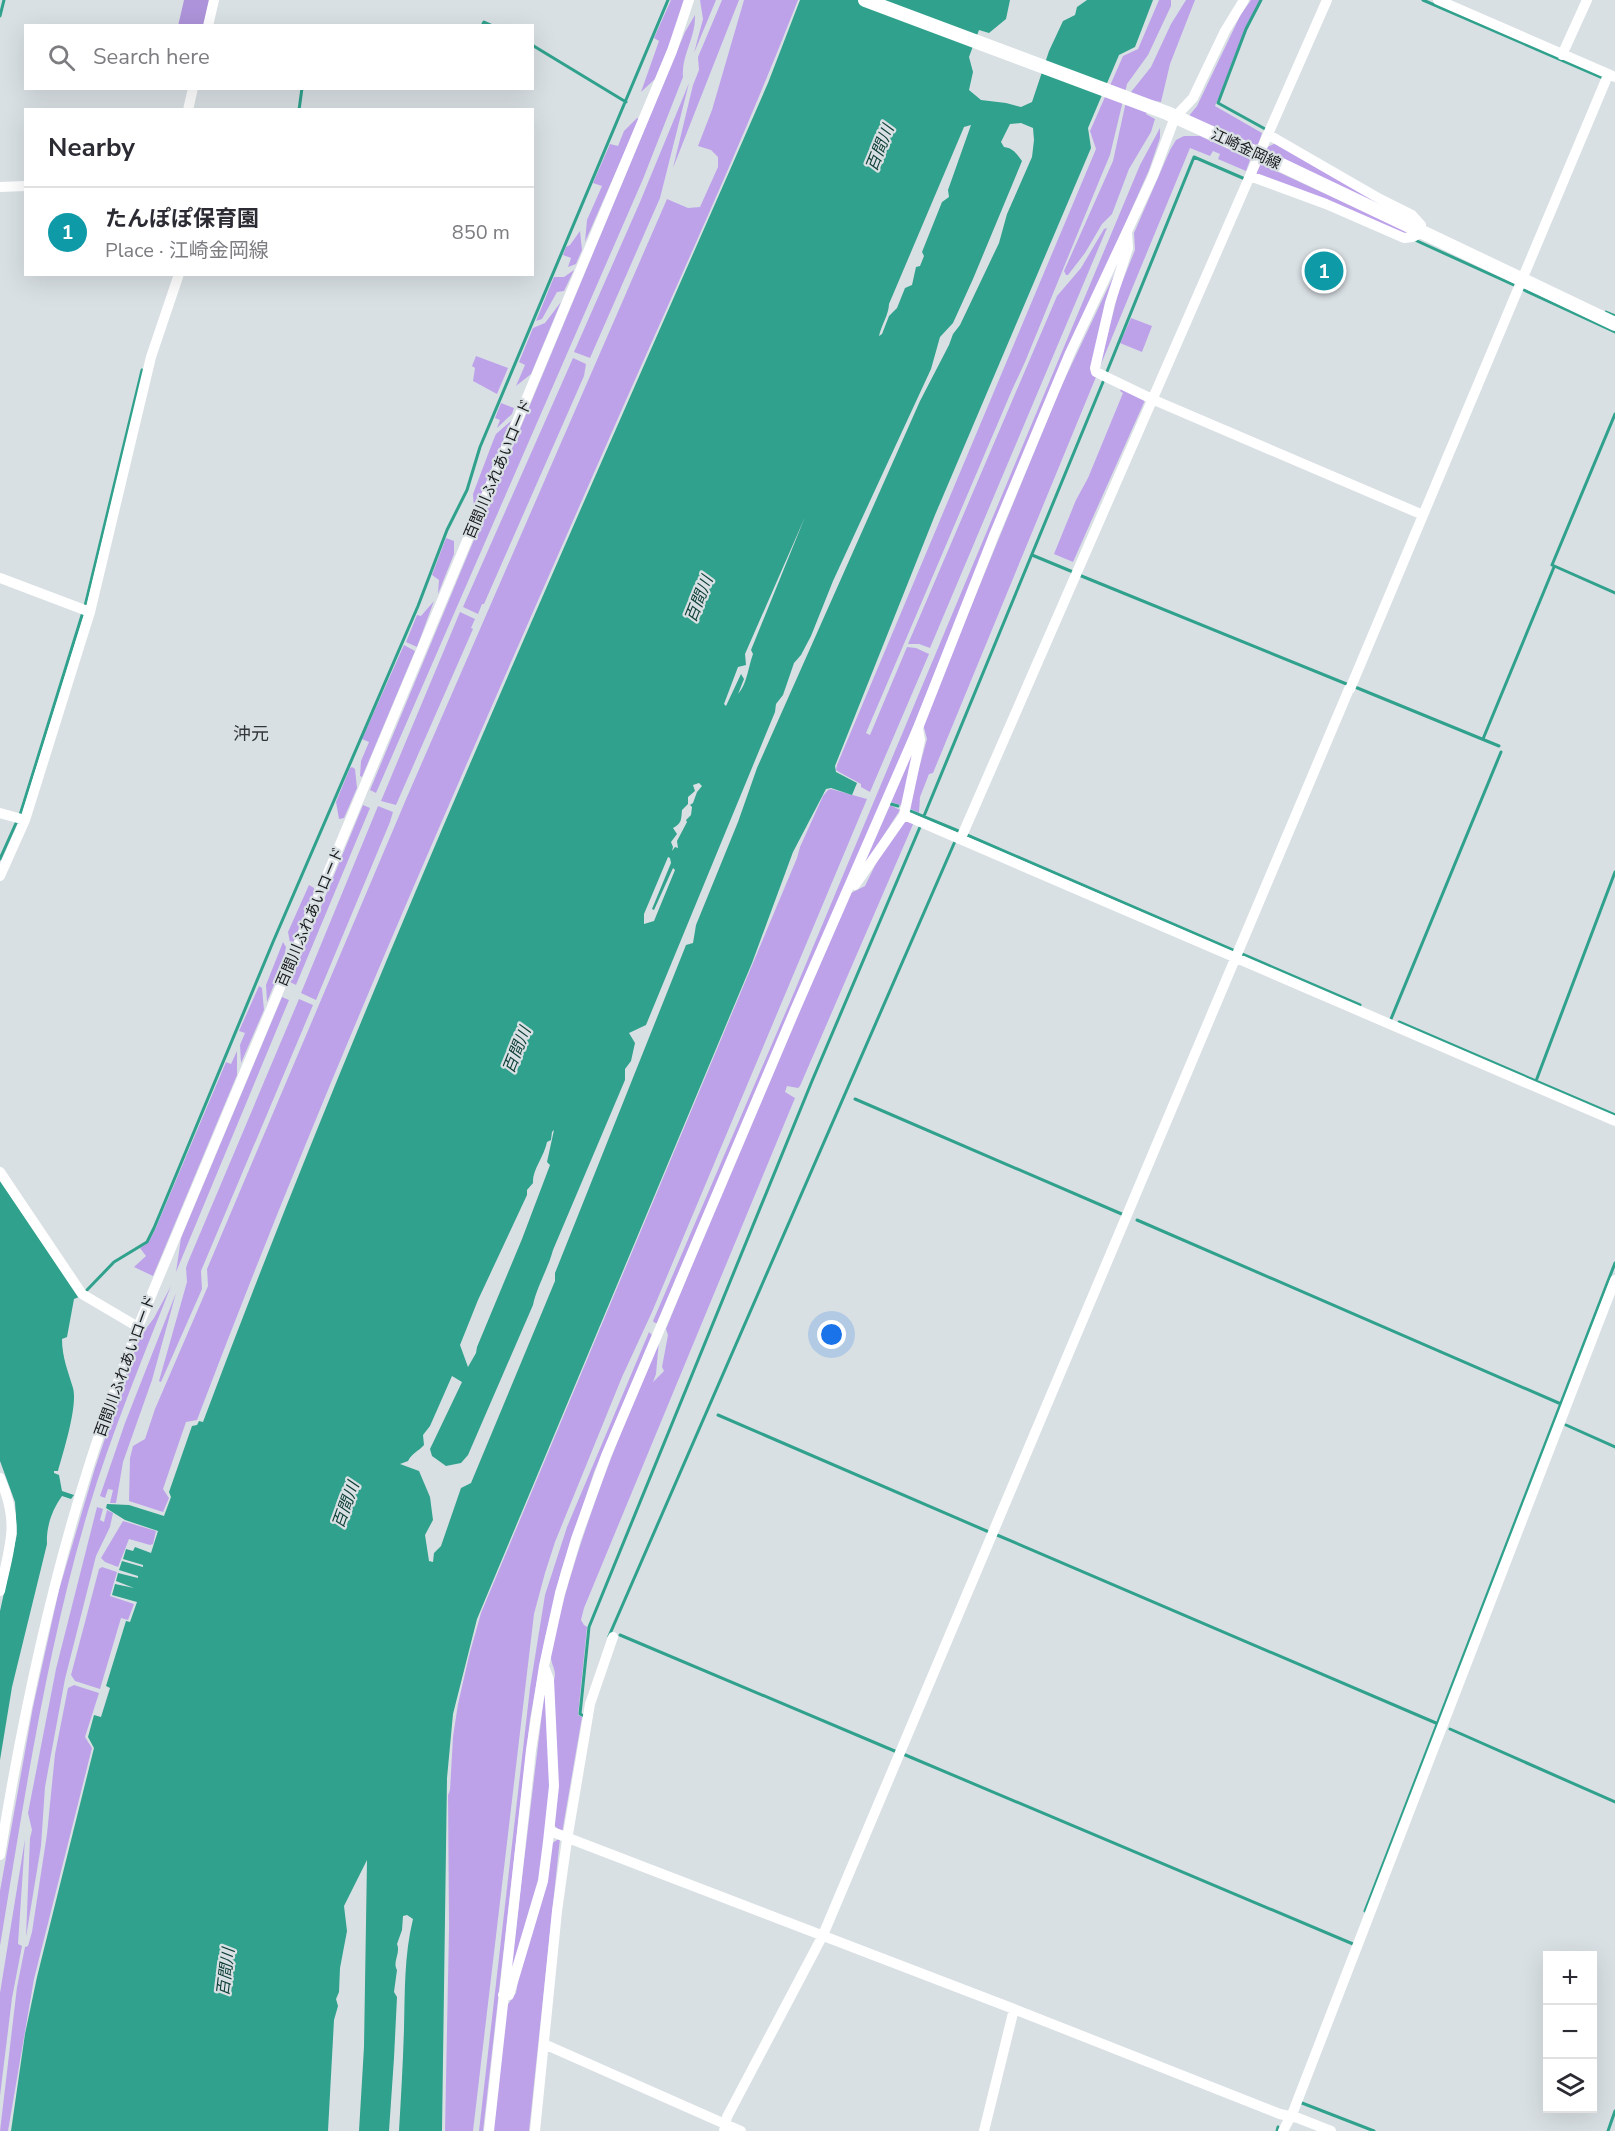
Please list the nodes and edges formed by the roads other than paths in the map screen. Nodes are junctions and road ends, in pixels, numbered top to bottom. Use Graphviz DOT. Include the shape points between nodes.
graph roads {
  1 [pos="214,0"];
  2 [pos="689,0"];
  3 [pos="865,0"];
  4 [pos="1244,0"];
  5 [pos="1327,0"];
  6 [pos="1438,0"];
  7 [pos="1587,0"];
  8 [pos="208,24"];
  9 [pos="1562,55"];
  10 [pos="1612,76"];
  11 [pos="193,90"];
  12 [pos="188,108"];
  13 [pos="1175,117"];
  14 [pos="1269,135"];
  15 [pos="1261,150"];
  16 [pos="1256,162"];
  17 [pos="1250,176"];
  18 [pos="24,186"];
  19 [pos="0,187"];
  20 [pos="1421,232"];
  21 [pos="1127,233"];
  22 [pos="178,276"];
  23 [pos="1523,280"];
  24 [pos="1615,324"];
  25 [pos="1151,397"];
  26 [pos="1423,515"];
  27 [pos="0,578"];
  28 [pos="86,610"];
  29 [pos="918,728"];
  30 [pos="0,813"];
  31 [pos="904,815"];
  32 [pos="21,818"];
  33 [pos="960,835"];
  34 [pos="0,876"];
  35 [pos="848,891"];
  36 [pos="1237,954"];
  37 [pos="1615,1121"];
  38 [pos="0,1172"];
  39 [pos="1615,1280"];
  40 [pos="138,1327"];
  41 [pos="0,1478"];
  42 [pos="0,1591"];
  43 [pos="613,1637"];
  44 [pos="544,1666"];
  45 [pos="4,1808"];
  46 [pos="550,1831"];
  47 [pos="566,1838"];
  48 [pos="0,1855"];
  49 [pos="820,1936"];
  50 [pos="503,1995"];
  51 [pos="1013,2012"];
  52 [pos="544,2044"];
  53 [pos="1290,2117"];
  54 [pos="722,2125"];
  55 [pos="489,2131"];
  56 [pos="535,2131"];
  57 [pos="741,2131"];
  58 [pos="984,2131"];
  59 [pos="1283,2131"];
  60 [pos="1331,2131"];
  1 -- 8 [label="street"];
  2 -- 40 [label="street, 百間川ふれあいロード" via="668,62"];
  3 -- 13 [label="main road, 江崎金岡線"];
  4 -- 13 [label="street" via="1193,98"];
  5 -- 14 [label="street"];
  6 -- 9 [label="street"];
  7 -- 9 [label="street"];
  9 -- 10 [label="street"];
  10 -- 23 [label="street"];
  11 -- 12 [label="street"];
  13 -- 20 [label="main road, 江崎金岡線"];
  13 -- 21 [label="street"];
  14 -- 15 [label="street"];
  14 -- 20 [label="street" via="1412,215 1421,225"];
  16 -- 17 [label="street"];
  17 -- 20 [label="street" via="1404,238"];
  17 -- 25 [label="street"];
  18 -- 19 [label="street"];
  20 -- 23 [label="main road, 江崎金岡線"];
  21 -- 25 [label="street" via="1128,248 1095,368 1104,378"];
  21 -- 29 [label="street" via="1070,353"];
  22 -- 28 [label="street" via="151,357"];
  23 -- 24 [label="main road, 江崎金岡線"];
  23 -- 26 [label="street"];
  25 -- 26 [label="street"];
  25 -- 33 [label="street"];
  26 -- 36 [label="street"];
  27 -- 28 [label="street"];
  28 -- 32 [label="street"];
  29 -- 31 [label="street" via="920,740"];
  29 -- 35 [label="street"];
  30 -- 32 [label="street"];
  31 -- 33 [label="street"];
  31 -- 35 [label="street"];
  32 -- 34 [label="street"];
  33 -- 36 [label="street"];
  35 -- 44 [label="street" via="606,1456 570,1561"];
  36 -- 37 [label="street"];
  36 -- 49 [label="street"];
  38 -- 40 [label="street" via="82,1294"];
  39 -- 53 [label="street"];
  40 -- 45 [label="street, 百間川ふれあいロード" via="65,1549"];
  41 -- 42 [label="street" via="13,1517"];
  43 -- 47 [label="street" via="590,1704"];
  44 -- 46 [label="street" via="549,1680 554,1786"];
  44 -- 50 [label="street"];
  45 -- 48 [label="street, 百間川ふれあいロード"];
  46 -- 47 [label="street"];
  46 -- 50 [label="street" via="543,1881 509,1995"];
  47 -- 49 [label="street"];
  47 -- 52 [label="street"];
  49 -- 51 [label="street"];
  49 -- 54 [label="street"];
  50 -- 55 [label="street"];
  51 -- 53 [label="street"];
  51 -- 58 [label="street"];
  52 -- 54 [label="street"];
  52 -- 56 [label="street"];
  53 -- 59 [label="street"];
  53 -- 60 [label="street"];
  54 -- 57 [label="street"];
}
